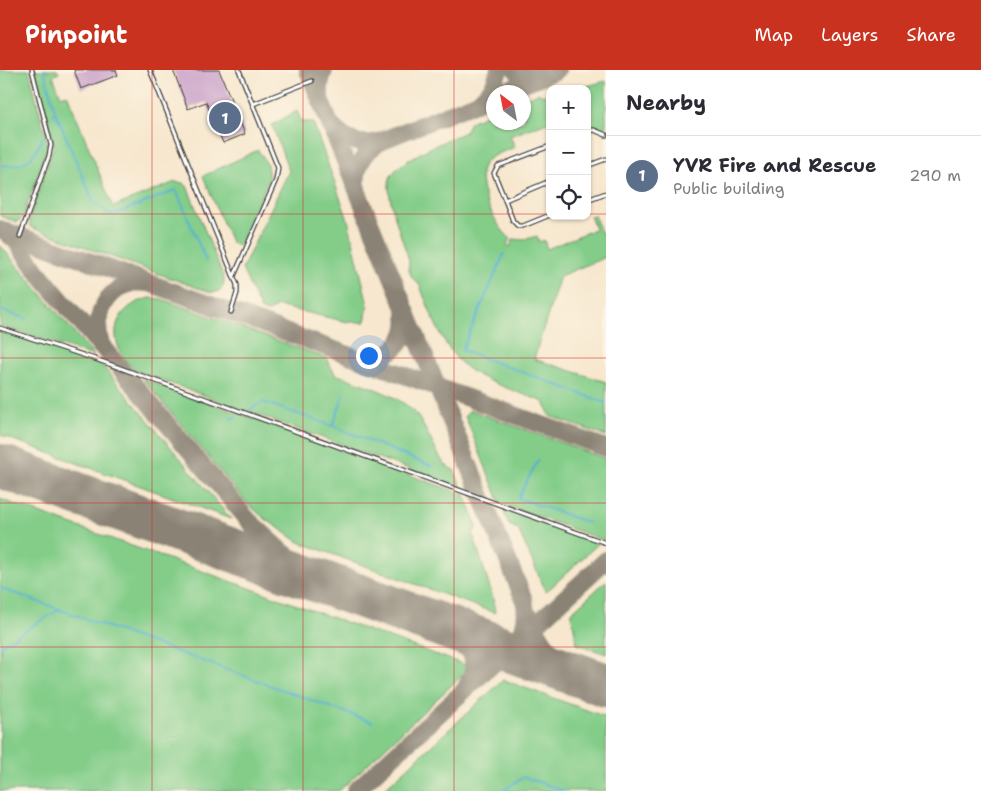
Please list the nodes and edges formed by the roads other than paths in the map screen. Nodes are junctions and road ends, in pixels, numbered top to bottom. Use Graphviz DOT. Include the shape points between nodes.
graph roads {
  1 [pos="32,70"];
  2 [pos="150,70"];
  3 [pos="239,70"];
  4 [pos="312,81"];
  5 [pos="253,104"];
  6 [pos="591,130"];
  7 [pos="606,135"];
  8 [pos="546,148"];
  9 [pos="606,159"];
  10 [pos="591,165"];
  11 [pos="546,183"];
  12 [pos="606,193"];
  13 [pos="591,199"];
  14 [pos="504,200"];
  15 [pos="546,217"];
  16 [pos="20,236"];
  17 [pos="234,277"];
  18 [pos="231,312"];
  19 [pos="0,328"];
  20 [pos="606,543"];
  1 -- 16 [label="lane" via="51,145"];
  2 -- 17 [label="lane"];
  3 -- 5 [label="lane"];
  4 -- 5 [label="lane"];
  5 -- 17 [label="lane" via="276,162 277,174"];
  6 -- 7 [label="lane"];
  8 -- 14 [label="lane" via="495,169"];
  9 -- 10 [label="lane"];
  11 -- 14 [label="lane"];
  12 -- 13 [label="lane"];
  14 -- 15 [label="lane" via="518,226"];
  17 -- 18 [label="lane" via="238,289"];
  19 -- 20 [label="lane" via="98,360"];
}
